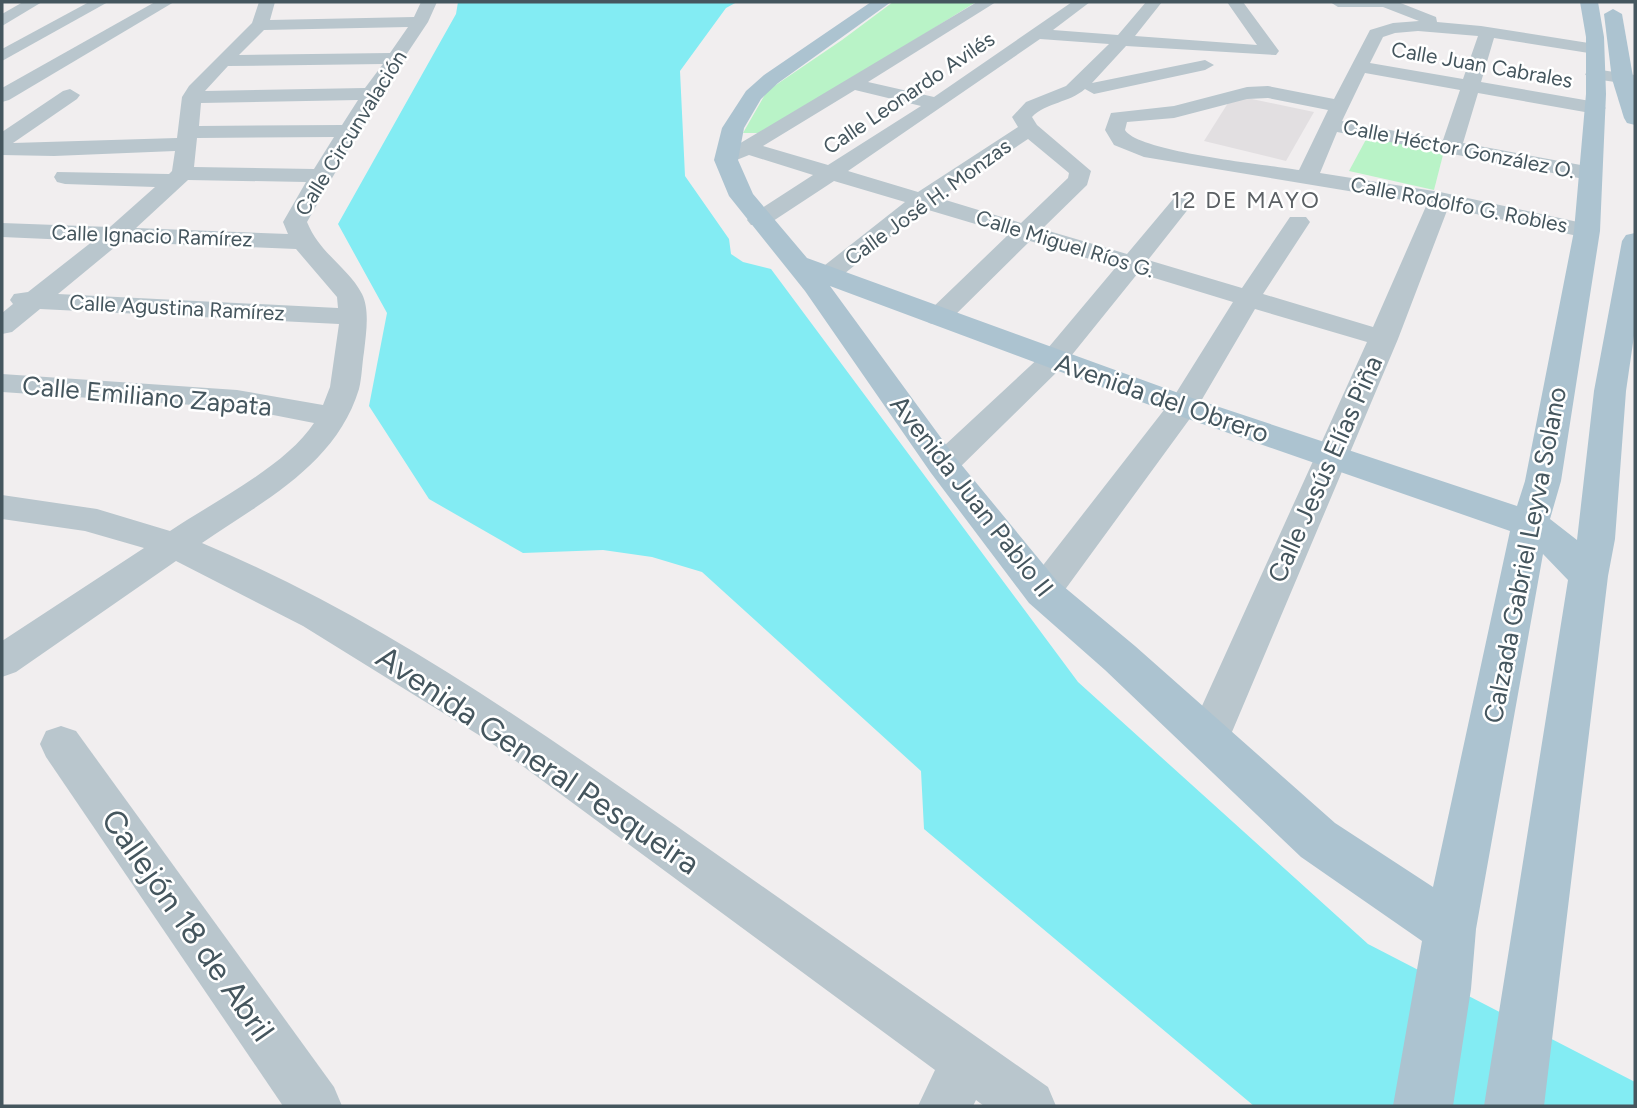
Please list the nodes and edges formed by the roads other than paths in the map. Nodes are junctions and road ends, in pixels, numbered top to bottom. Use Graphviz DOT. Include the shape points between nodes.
graph roads {
  1 [pos="34,2"];
  2 [pos="100,2"];
  3 [pos="166,2"];
  4 [pos="267,2"];
  5 [pos="882,2"];
  6 [pos="988,2"];
  7 [pos="1082,2"];
  8 [pos="1154,2"];
  9 [pos="1235,2"];
  10 [pos="1338,2"];
  11 [pos="1385,2"];
  12 [pos="1589,2"];
  13 [pos="1609,2"];
  14 [pos="424,12"];
  15 [pos="2,21"];
  16 [pos="260,25"];
  17 [pos="1439,26"];
  18 [pos="1037,34"];
  19 [pos="1487,34"];
  20 [pos="1121,41"];
  21 [pos="2,56"];
  22 [pos="397,58"];
  23 [pos="226,61"];
  24 [pos="2,63"];
  25 [pos="55,65"];
  26 [pos="1205,65"];
  27 [pos="1360,67"];
  28 [pos="1595,81"];
  29 [pos="853,84"];
  30 [pos="1086,86"];
  31 [pos="1470,86"];
  32 [pos="70,94"];
  33 [pos="371,94"];
  34 [pos="1631,95"];
  35 [pos="2,96"];
  36 [pos="192,97"];
  37 [pos="937,104"];
  38 [pos="1334,115"];
  39 [pos="1118,117"];
  40 [pos="1025,123"];
  41 [pos="351,131"];
  42 [pos="188,138"];
  43 [pos="2,142"];
  44 [pos="1451,148"];
  45 [pos="2,149"];
  46 [pos="736,154"];
  47 [pos="832,173"];
  48 [pos="1589,173"];
  49 [pos="320,176"];
  50 [pos="65,177"];
  51 [pos="179,177"];
  52 [pos="1307,177"];
  53 [pos="1440,198"];
  54 [pos="922,201"];
  55 [pos="1182,203"];
  56 [pos="759,220"];
  57 [pos="1298,222"];
  58 [pos="2,230"];
  59 [pos="1026,231"];
  60 [pos="1587,231"];
  61 [pos="114,236"];
  62 [pos="1635,241"];
  63 [pos="303,242"];
  64 [pos="1133,264"];
  65 [pos="813,275"];
  66 [pos="1248,298"];
  67 [pos="2,299"];
  68 [pos="33,300"];
  69 [pos="353,317"];
  70 [pos="937,317"];
  71 [pos="2,326"];
  72 [pos="1384,339"];
  73 [pos="1053,360"];
  74 [pos="2,383"];
  75 [pos="1183,406"];
  76 [pos="333,417"];
  77 [pos="1329,456"];
  78 [pos="943,465"];
  79 [pos="2,507"];
  80 [pos="1530,524"];
  81 [pos="171,546"];
  82 [pos="1588,576"];
  83 [pos="1043,592"];
  84 [pos="2,661"];
  85 [pos="1208,739"];
  86 [pos="61,744"];
  87 [pos="1450,929"];
  88 [pos="956,1084"];
  89 [pos="316,1106"];
  90 [pos="1030,1106"];
  91 [pos="1423,1106"];
  92 [pos="1514,1106"];
  1 -- 15 [label="street"];
  2 -- 21 [label="street"];
  3 -- 25 [label="street"];
  4 -- 16 [label="street"];
  5 -- 46 [label="main road" via="753,95 733,128"];
  6 -- 29 [label="street"];
  7 -- 18 [label="street, Calle Leonardo Avilés"];
  8 -- 20 [label="street"];
  9 -- 20 [label="street" via="1270,50"];
  10 -- 11 [label="street"];
  11 -- 17 [label="street"];
  12 -- 28 [label="main road, Calzada Gabriel Leyva Solano"];
  13 -- 34 [label="main road"];
  14 -- 16 [label="street"];
  14 -- 22 [label="street, Calle Circunvalación"];
  16 -- 23 [label="street"];
  17 -- 19 [label="street"];
  17 -- 27 [label="street" via="1382,30"];
  18 -- 20 [label="street"];
  18 -- 37 [label="street, Calle Leonardo Avilés"];
  19 -- 28 [label="street"];
  19 -- 31 [label="street"];
  20 -- 30 [label="street"];
  22 -- 23 [label="street"];
  22 -- 33 [label="street, Calle Circunvalación"];
  23 -- 36 [label="street"];
  24 -- 25 [label="street"];
  25 -- 35 [label="street"];
  26 -- 30 [label="street"];
  27 -- 31 [label="street, Calle Juan Cabrales"];
  27 -- 38 [label="street"];
  28 -- 31 [label="street, Calle Juan Cabrales"];
  28 -- 34 [label="street"];
  28 -- 48 [label="main road, Calzada Gabriel Leyva Solano"];
  29 -- 37 [label="street"];
  29 -- 46 [label="street"];
  30 -- 39 [label="street, Calle Rodolfo G. Robles"];
  30 -- 40 [label="street, Calle José H. Monzas" via="1039,101 1026,110"];
  31 -- 44 [label="street"];
  32 -- 43 [label="street"];
  33 -- 36 [label="street"];
  33 -- 41 [label="street, Calle Circunvalación"];
  36 -- 42 [label="street"];
  37 -- 47 [label="street, Calle Leonardo Avilés"];
  38 -- 39 [label="street, Calle Héctor González O." via="1269,92 1247,93 1174,112"];
  38 -- 44 [label="street, Calle Héctor González O."];
  38 -- 52 [label="street"];
  39 -- 52 [label="street, Calle Rodolfo G. Robles" via="1115,130 1121,141 1142,151"];
  40 -- 54 [label="street, Calle José H. Monzas"];
  40 -- 59 [label="street" via="1081,176"];
  41 -- 42 [label="street"];
  41 -- 49 [label="street, Calle Circunvalación"];
  42 -- 45 [label="street" via="54,150"];
  42 -- 51 [label="street"];
  44 -- 48 [label="street, Calle Héctor González O."];
  46 -- 47 [label="street, Calle Miguel Ríos G."];
  46 -- 56 [label="main road, Avenida Juan Pablo II" via="732,180"];
  47 -- 54 [label="street, Calle Miguel Ríos G."];
  47 -- 56 [label="street, Calle Leonardo Avilés"];
  48 -- 60 [label="main road, Calzada Gabriel Leyva Solano"];
  49 -- 51 [label="street"];
  49 -- 63 [label="street, Calle Circunvalación" via="295,222"];
  50 -- 51 [label="street"];
  51 -- 61 [label="street"];
  52 -- 53 [label="street, Calle Rodolfo G. Robles"];
  53 -- 60 [label="street, Calle Rodolfo G. Robles"];
  53 -- 72 [label="street, Calle Jesús Elías Piña"];
  54 -- 59 [label="street, Calle Miguel Ríos G."];
  54 -- 65 [label="street, Calle José H. Monzas"];
  55 -- 64 [label="street"];
  56 -- 65 [label="main road, Avenida Juan Pablo II"];
  57 -- 66 [label="street"];
  58 -- 61 [label="street, Calle Ignacio Ramírez"];
  59 -- 64 [label="street, Calle Miguel Ríos G."];
  59 -- 70 [label="street"];
  60 -- 80 [label="main road, Calzada Gabriel Leyva Solano" via="1543,481"];
  61 -- 63 [label="street, Calle Ignacio Ramírez"];
  61 -- 68 [label="street"];
  62 -- 82 [label="main road, Calzada Gabriel Leyva Solano" via="1610,391"];
  63 -- 69 [label="street, Calle Circunvalación" via="350,296"];
  64 -- 66 [label="street, Calle Miguel Ríos G."];
  64 -- 73 [label="street"];
  65 -- 70 [label="main road, Avenida del Obrero"];
  65 -- 78 [label="main road, Avenida Juan Pablo II"];
  66 -- 72 [label="street, Calle Miguel Ríos G."];
  66 -- 75 [label="street"];
  67 -- 68 [label="street, Calle Agustina Ramírez"];
  68 -- 69 [label="street, Calle Agustina Ramírez"];
  68 -- 71 [label="street"];
  69 -- 76 [label="street, Calle Circunvalación" via="345,387"];
  70 -- 73 [label="main road, Avenida del Obrero"];
  72 -- 77 [label="street, Calle Jesús Elías Piña"];
  73 -- 75 [label="main road, Avenida del Obrero"];
  73 -- 78 [label="street"];
  74 -- 76 [label="street, Calle Emiliano Zapata" via="237,399"];
  75 -- 77 [label="main road, Avenida del Obrero"];
  75 -- 83 [label="street"];
  76 -- 81 [label="street, Calle Circunvalación" via="317,442 293,465"];
  77 -- 80 [label="main road, Avenida del Obrero"];
  77 -- 85 [label="street, Calle Jesús Elías Piña"];
  78 -- 83 [label="main road, Avenida Juan Pablo II"];
  79 -- 81 [label="street, Avenida General Pesqueira" via="99,521"];
  80 -- 82 [label="main road, Avenida del Obrero"];
  80 -- 87 [label="main road, Calzada Gabriel Leyva Solano"];
  81 -- 84 [label="street, Calle Circunvalación"];
  81 -- 88 [label="street, Avenida General Pesqueira" via="310,611 505,729"];
  82 -- 92 [label="main road, Calzada Gabriel Leyva Solano"];
  83 -- 85 [label="main road, Avenida Juan Pablo II"];
  85 -- 87 [label="main road, Avenida Juan Pablo II" via="1318,840"];
  86 -- 89 [label="street, Callejón 18 de Abril"];
  87 -- 91 [label="main road, Calzada Gabriel Leyva Solano"];
  88 -- 90 [label="street, Avenida General Pesqueira"];
}
